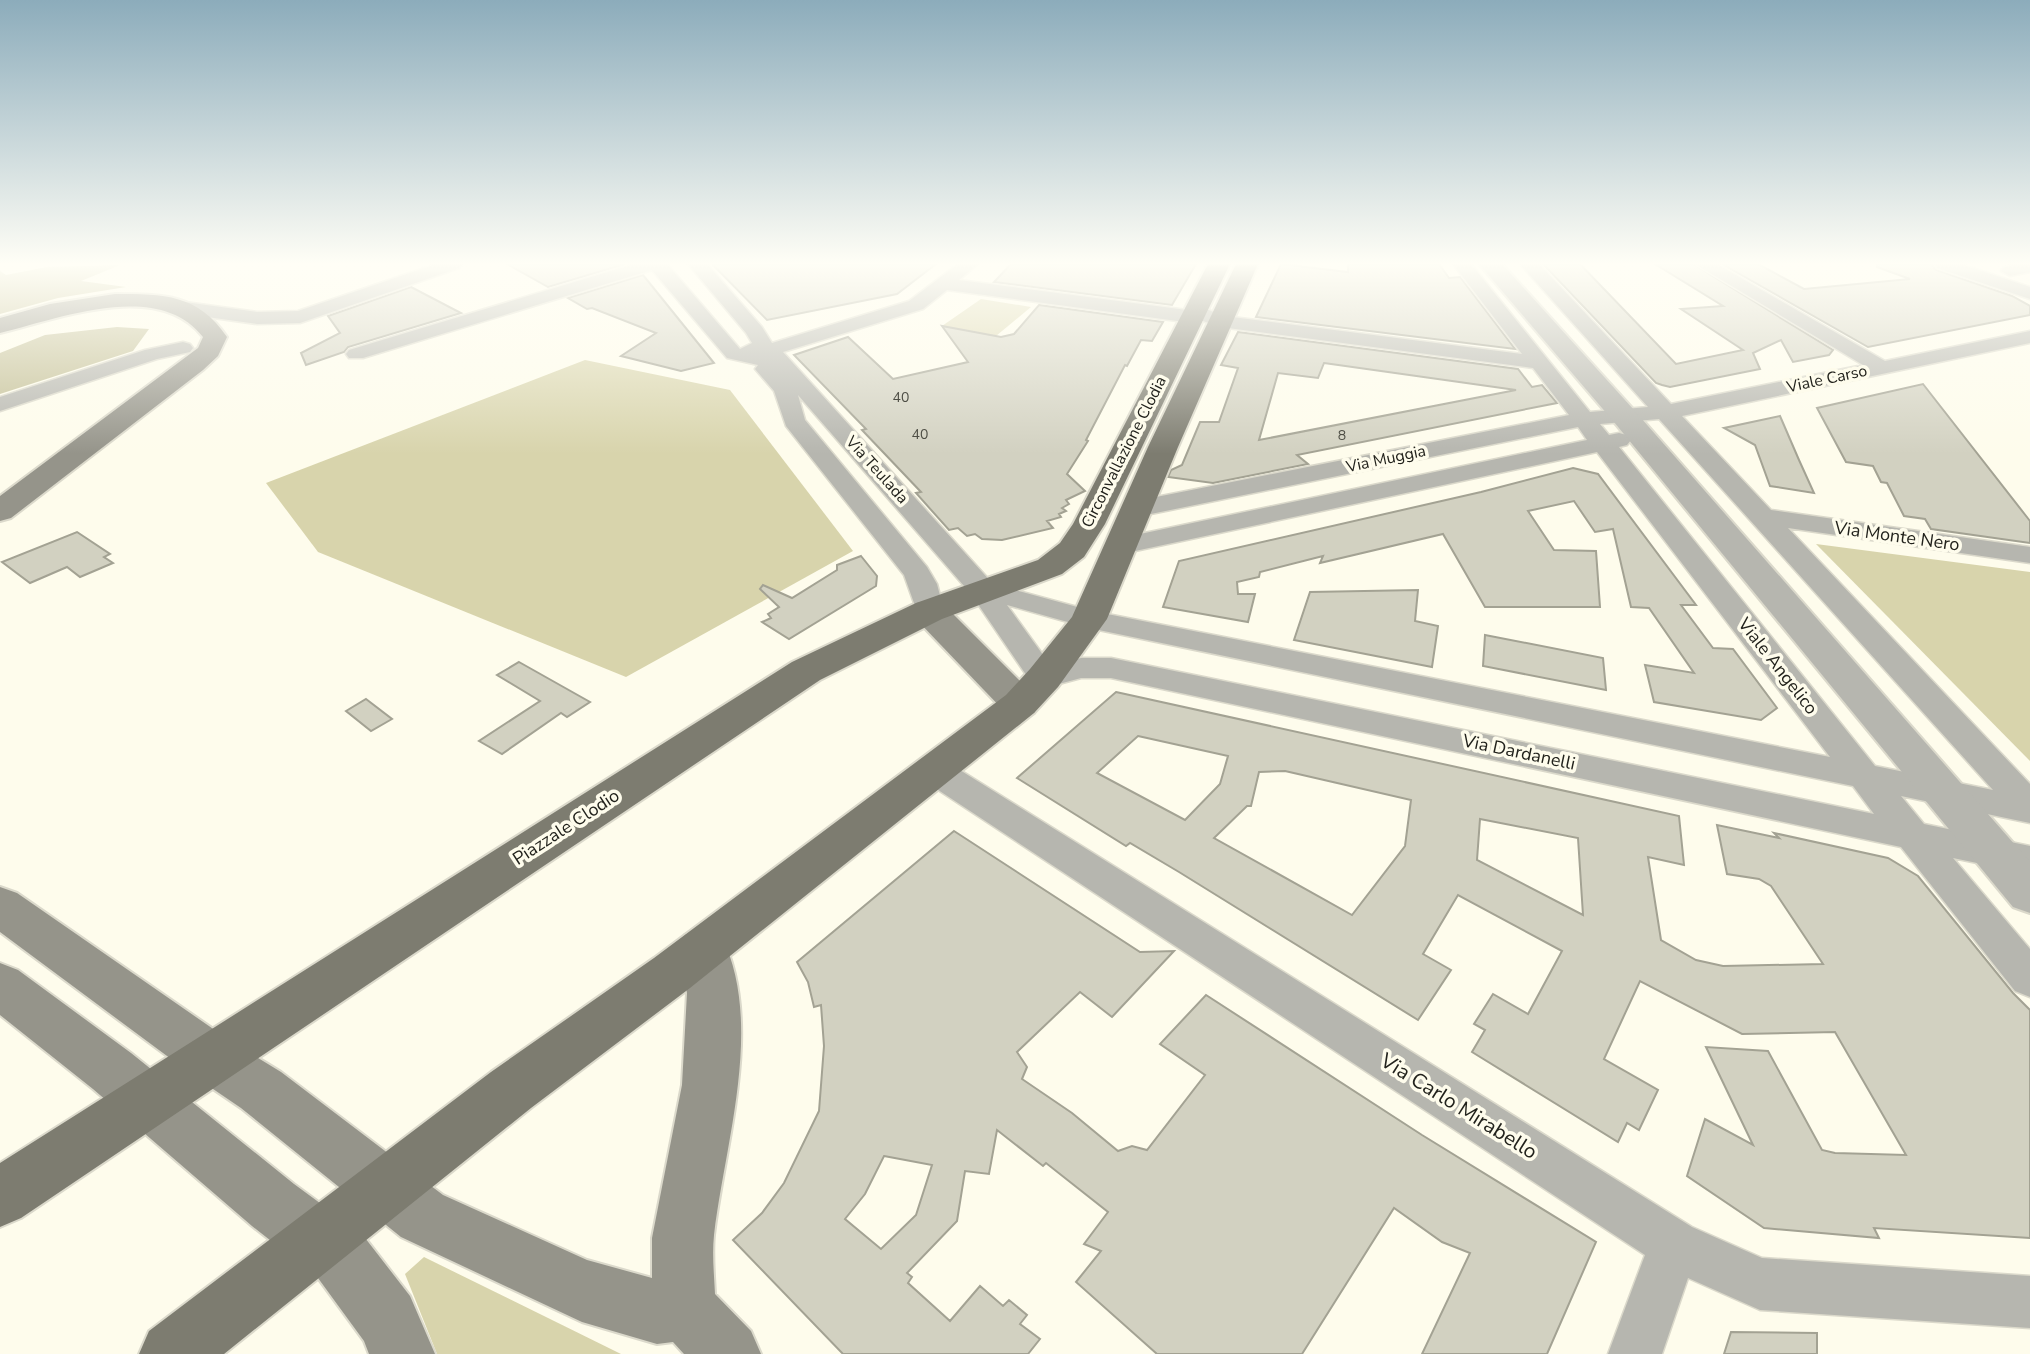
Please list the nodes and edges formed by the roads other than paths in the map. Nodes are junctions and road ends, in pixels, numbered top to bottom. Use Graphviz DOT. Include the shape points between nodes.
graph roads {
  1 [pos="26,327"];
  2 [pos="176,327"];
  3 [pos="209,327"];
  4 [pos="445,327"];
  5 [pos="710,327"];
  6 [pos="752,327"];
  7 [pos="844,327"];
  8 [pos="1197,327"];
  9 [pos="1199,327"];
  10 [pos="1296,327"];
  11 [pos="1512,327"];
  12 [pos="1547,327"];
  13 [pos="1588,327"];
  14 [pos="1813,327"];
  15 [pos="5,332"];
  16 [pos="2030,337"];
  17 [pos="183,348"];
  18 [pos="356,354"];
  19 [pos="757,354"];
  20 [pos="1535,356"];
  21 [pos="1576,360"];
  22 [pos="1881,367"];
  23 [pos="0,404"];
  24 [pos="1667,412"];
  25 [pos="1584,419"];
  26 [pos="1550,426"];
  27 [pos="1632,426"];
  28 [pos="1603,443"];
  29 [pos="1569,450"];
  30 [pos="8,480"];
  31 [pos="1221,493"];
  32 [pos="1136,509"];
  33 [pos="0,510"];
  34 [pos="1764,517"];
  35 [pos="1246,520"];
  36 [pos="1121,545"];
  37 [pos="2030,555"];
  38 [pos="983,590"];
  39 [pos="929,611"];
  40 [pos="1089,619"];
  41 [pos="1032,691"];
  42 [pos="935,771"];
  43 [pos="1862,774"];
  44 [pos="1941,790"];
  45 [pos="2030,808"];
  46 [pos="1912,836"];
  47 [pos="2012,856"];
  48 [pos="2030,894"];
  49 [pos="0,906"];
  50 [pos="703,949"];
  51 [pos="2030,979"];
  52 [pos="0,985"];
  53 [pos="213,1059"];
  54 [pos="147,1101"];
  55 [pos="387,1186"];
  56 [pos="0,1197"];
  57 [pos="318,1240"];
  58 [pos="1674,1245"];
  59 [pos="2030,1302"];
  60 [pos="682,1309"];
  61 [pos="172,1354"];
  62 [pos="402,1354"];
  63 [pos="728,1354"];
  64 [pos="1636,1354"];
  1 -- 15 [label="main road"];
  2 -- 17 [label="main road" via="185,340"];
  3 -- 33 [label="main road" via="215,341 201,358"];
  4 -- 18 [label="street"];
  5 -- 19 [label="street, Via Teulada" via="733,354"];
  6 -- 19 [label="street, Via Teulada"];
  7 -- 19 [label="street"];
  8 -- 38 [label="main road, Circonvallazione Clodia" via="1072,550 1041,571"];
  9 -- 32 [label="main road, Circonvallazione Clodia"];
  10 -- 20 [label="street"];
  11 -- 20 [label="street, Viale Angelico"];
  12 -- 21 [label="street"];
  13 -- 24 [label="street"];
  14 -- 22 [label="street"];
  16 -- 22 [label="street, Viale Carso"];
  17 -- 23 [label="street"];
  17 -- 30 [label="main road" via="166,366"];
  19 -- 38 [label="street, Via Teulada"];
  19 -- 39 [label="street, Via Teulada" via="785,389 794,422 918,573"];
  20 -- 21 [label="street"];
  20 -- 25 [label="street, Viale Angelico"];
  21 -- 27 [label="street"];
  22 -- 24 [label="street, Viale Carso"];
  24 -- 27 [label="street" via="1661,426"];
  24 -- 34 [label="street"];
  25 -- 26 [label="street, Via Muggia"];
  25 -- 27 [label="street, Via Muggia"];
  25 -- 28 [label="street, Viale Angelico"];
  26 -- 29 [label="street" via="1573,438"];
  26 -- 31 [label="street, Via Muggia"];
  27 -- 28 [label="street, Via Muggia"];
  27 -- 44 [label="street"];
  28 -- 29 [label="street, Via Muggia"];
  28 -- 43 [label="street, Viale Angelico"];
  29 -- 35 [label="street, Via Muggia"];
  31 -- 32 [label="street, Via Muggia"];
  31 -- 35 [label="street" via="1222,507"];
  32 -- 36 [label="main road, Circonvallazione Clodia"];
  34 -- 37 [label="street, Via Monte Nero"];
  34 -- 45 [label="street"];
  35 -- 36 [label="street, Via Muggia"];
  36 -- 40 [label="main road, Circonvallazione Clodia"];
  38 -- 39 [label="main road, Piazzale Clodio"];
  38 -- 40 [label="street"];
  38 -- 41 [label="street"];
  39 -- 41 [label="main road"];
  39 -- 53 [label="main road, Piazzale Clodio" via="842,650 788,682"];
  40 -- 41 [label="main road"];
  40 -- 43 [label="street"];
  41 -- 42 [label="main road"];
  41 -- 46 [label="street, Via Dardanelli" via="1081,667 1111,668"];
  42 -- 50 [label="main road"];
  42 -- 58 [label="street, Via Carlo Mirabello"];
  43 -- 44 [label="street"];
  43 -- 46 [label="street, Viale Angelico"];
  44 -- 45 [label="street"];
  44 -- 47 [label="street"];
  46 -- 47 [label="street, Via Dardanelli"];
  46 -- 51 [label="street, Viale Angelico"];
  47 -- 48 [label="street"];
  49 -- 53 [label="main road"];
  50 -- 55 [label="main road"];
  50 -- 60 [label="main road" via="714,1020 710,1085 683,1238"];
  52 -- 54 [label="main road"];
  53 -- 54 [label="main road, Piazzale Clodio"];
  53 -- 55 [label="main road"];
  54 -- 56 [label="main road, Piazzale Clodio"];
  54 -- 57 [label="main road"];
  55 -- 57 [label="main road"];
  55 -- 60 [label="main road" via="422,1216 554,1279 633,1307 657,1312"];
  57 -- 61 [label="main road"];
  57 -- 62 [label="main road" via="340,1256 374,1298"];
  58 -- 59 [label="street, Via Carlo Mirabello" via="1760,1284"];
  58 -- 64 [label="street"];
  60 -- 63 [label="main road"];
}
